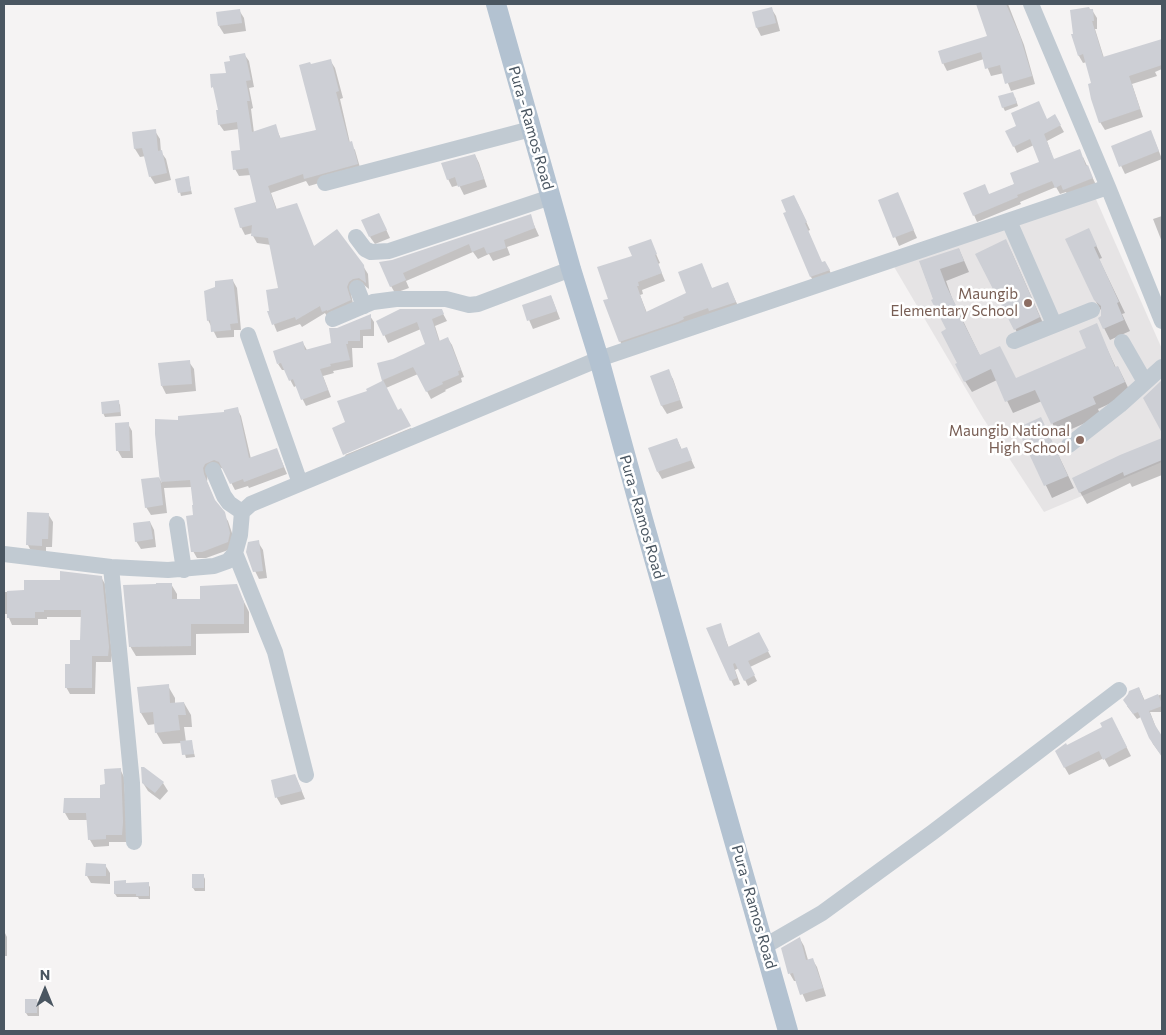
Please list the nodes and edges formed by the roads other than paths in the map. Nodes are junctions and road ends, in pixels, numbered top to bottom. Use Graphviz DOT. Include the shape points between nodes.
graph roads {
  1 [pos="496,4"];
  2 [pos="1030,4"];
  3 [pos="531,129"];
  4 [pos="325,183"];
  5 [pos="1108,187"];
  6 [pos="551,197"];
  7 [pos="1009,220"];
  8 [pos="356,236"];
  9 [pos="571,268"];
  10 [pos="357,288"];
  11 [pos="364,306"];
  12 [pos="1092,310"];
  13 [pos="334,319"];
  14 [pos="1162,321"];
  15 [pos="1054,324"];
  16 [pos="248,334"];
  17 [pos="1014,341"];
  18 [pos="1122,342"];
  19 [pos="599,359"];
  20 [pos="1162,367"];
  21 [pos="1146,382"];
  22 [pos="1069,445"];
  23 [pos="213,470"];
  24 [pos="300,483"];
  25 [pos="242,512"];
  26 [pos="177,524"];
  27 [pos="235,553"];
  28 [pos="4,554"];
  29 [pos="111,567"];
  30 [pos="184,570"];
  31 [pos="1119,690"];
  32 [pos="306,775"];
  33 [pos="134,842"];
  34 [pos="765,946"];
  35 [pos="788,1031"];
  1 -- 3 [label="main road, Pura - Ramos Road"];
  2 -- 5 [label="street"];
  3 -- 4 [label="street"];
  3 -- 6 [label="main road, Pura - Ramos Road"];
  5 -- 7 [label="street"];
  5 -- 14 [label="street"];
  6 -- 8 [label="street" via="389,251 371,252"];
  6 -- 9 [label="main road, Pura - Ramos Road"];
  7 -- 15 [label="street"];
  7 -- 19 [label="street"];
  9 -- 11 [label="street" via="478,304 446,299 396,299"];
  9 -- 19 [label="main road, Pura - Ramos Road"];
  10 -- 11 [label="street"];
  11 -- 13 [label="street"];
  12 -- 15 [label="street"];
  15 -- 17 [label="street"];
  16 -- 24 [label="street"];
  18 -- 21 [label="street"];
  19 -- 24 [label="street"];
  19 -- 34 [label="main road, Pura - Ramos Road"];
  20 -- 21 [label="street"];
  21 -- 22 [label="street"];
  23 -- 25 [label="street" via="224,496"];
  24 -- 25 [label="street" via="251,504"];
  25 -- 27 [label="street"];
  26 -- 30 [label="street"];
  27 -- 30 [label="street" via="228,561 214,566"];
  27 -- 32 [label="street" via="275,652"];
  28 -- 29 [label="street"];
  29 -- 30 [label="street"];
  29 -- 33 [label="street" via="132,783"];
  31 -- 34 [label="street" via="822,913"];
  34 -- 35 [label="main road, Pura - Ramos Road"];
}
